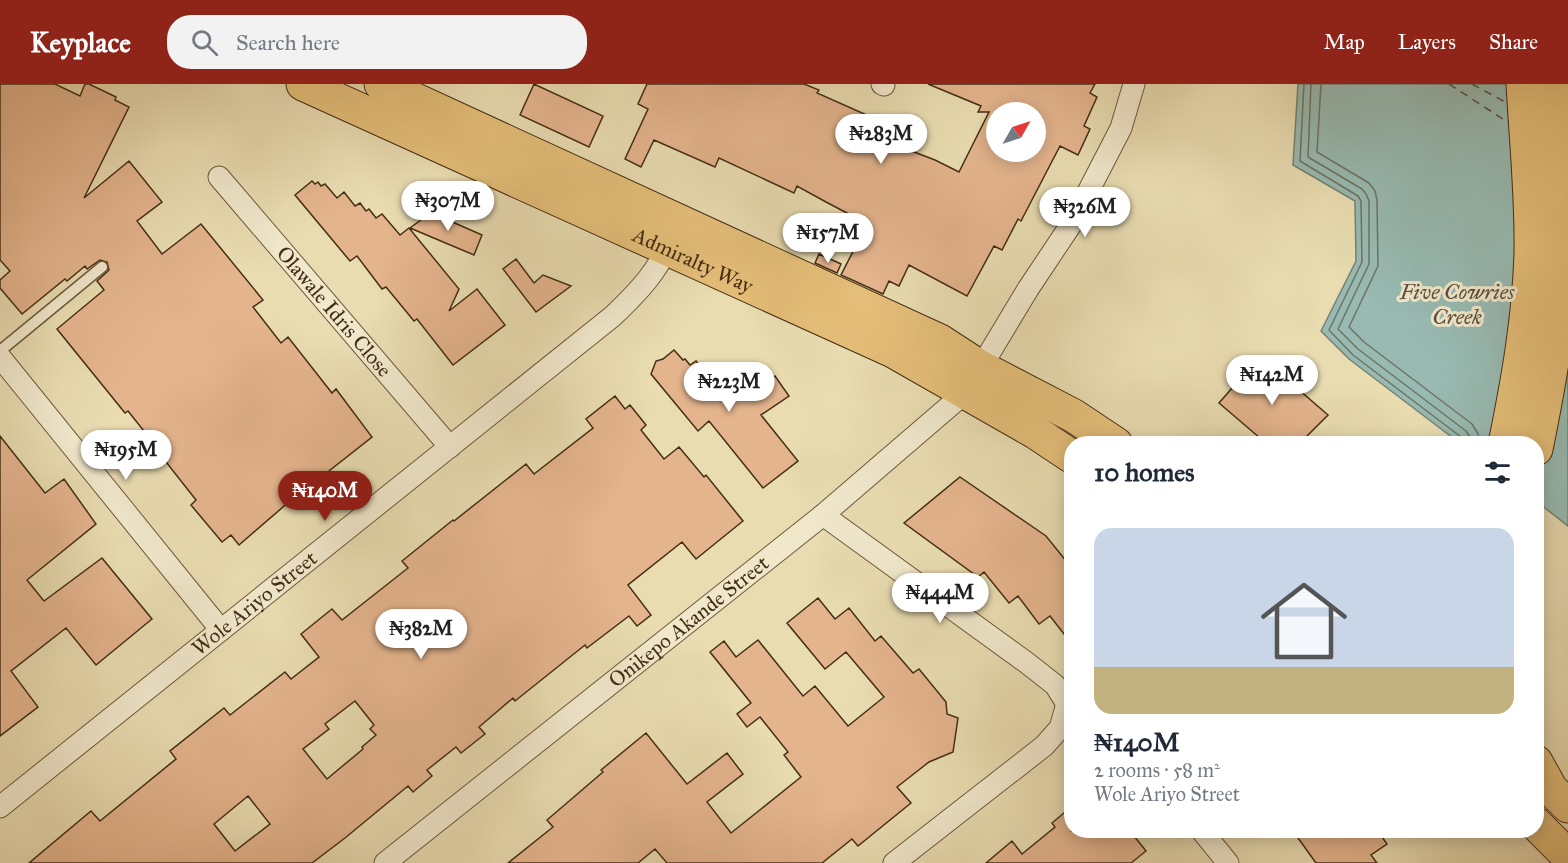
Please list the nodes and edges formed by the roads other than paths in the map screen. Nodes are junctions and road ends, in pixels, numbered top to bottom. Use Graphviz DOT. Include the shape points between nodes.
graph roads {
  1 [pos="303,84"];
  2 [pos="381,84"];
  3 [pos="1134,84"];
  4 [pos="1523,84"];
  5 [pos="1554,84"];
  6 [pos="219,177"];
  7 [pos="672,234"];
  8 [pos="102,267"];
  9 [pos="0,351"];
  10 [pos="0,357"];
  11 [pos="973,380"];
  12 [pos="1104,436"];
  13 [pos="1507,436"];
  14 [pos="1539,436"];
  15 [pos="450,447"];
  16 [pos="1064,451"];
  17 [pos="823,515"];
  18 [pos="221,630"];
  19 [pos="1064,697"];
  20 [pos="1064,717"];
  21 [pos="1544,776"];
  22 [pos="1,804"];
  23 [pos="1568,806"];
  24 [pos="1544,832"];
  25 [pos="1208,838"];
  26 [pos="1568,856"];
  27 [pos="385,863"];
  28 [pos="894,863"];
  29 [pos="1228,863"];
  1 -- 7 [label="main road, Admiralty Way"];
  2 -- 7 [label="main road, Admiralty Way"];
  3 -- 11 [label="street, Onikepo Akande Street" via="1121,128 1072,223"];
  4 -- 13 [label="main road" via="1531,253 1526,323"];
  5 -- 14 [label="main road" via="1562,254 1557,327"];
  6 -- 15 [label="street, Olawale Idris Close"];
  7 -- 11 [label="main road, Admiralty Way" via="893,351"];
  7 -- 15 [label="street, Wole Ariyo Street" via="650,277 613,316"];
  8 -- 9 [label="lane"];
  10 -- 18 [label="street"];
  11 -- 12 [label="main road, Admiralty Way" via="1074,416"];
  11 -- 16 [label="main road, Admiralty Way"];
  11 -- 17 [label="street, Onikepo Akande Street"];
  15 -- 18 [label="street, Wole Ariyo Street"];
  17 -- 19 [label="street" via="1027,663"];
  17 -- 27 [label="street, Onikepo Akande Street"];
  18 -- 22 [label="street, Wole Ariyo Street"];
  20 -- 28 [label="street" via="1044,746"];
  21 -- 23 [label="main road"];
  24 -- 26 [label="main road"];
  25 -- 29 [label="street"];
}
